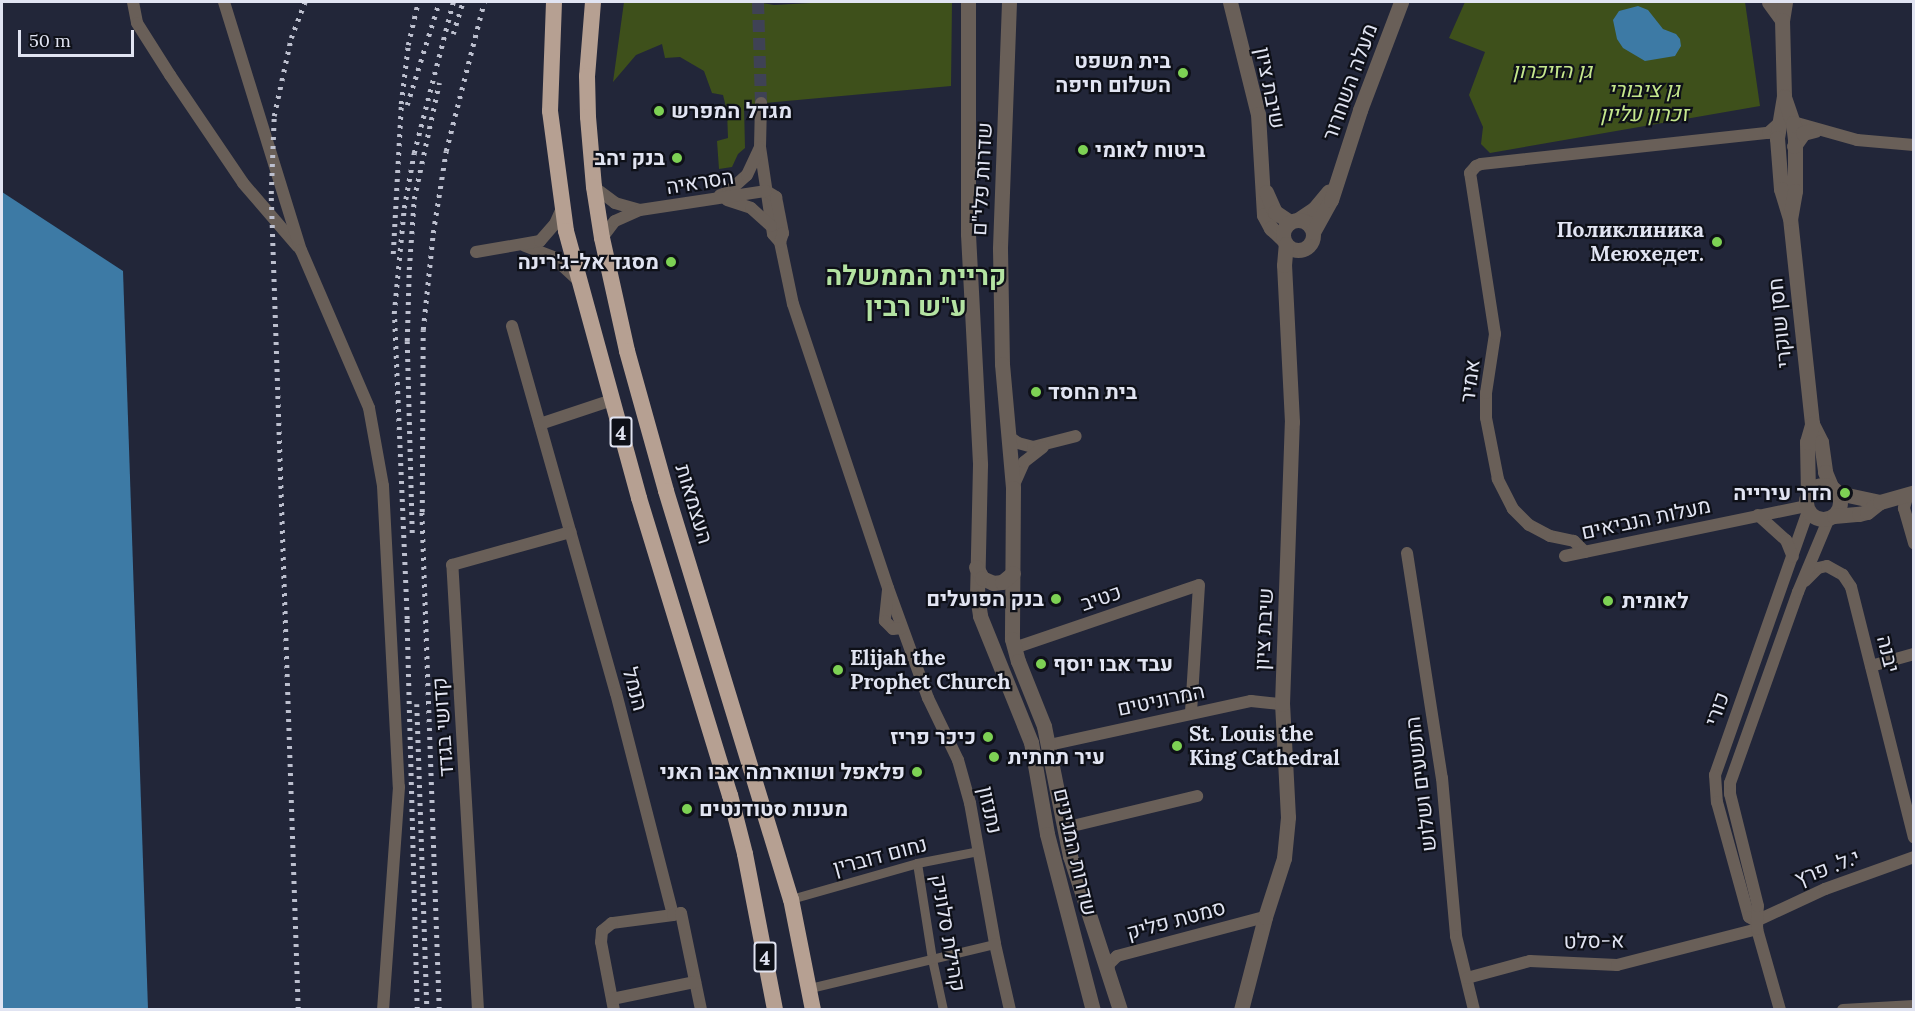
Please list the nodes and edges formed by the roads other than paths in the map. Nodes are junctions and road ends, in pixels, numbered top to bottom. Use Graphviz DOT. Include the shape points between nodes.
graph roads {
  1 [pos="133,2"];
  2 [pos="224,2"];
  3 [pos="554,2"];
  4 [pos="593,2"];
  5 [pos="968,2"];
  6 [pos="1010,2"];
  7 [pos="1230,2"];
  8 [pos="1401,2"];
  9 [pos="1769,2"];
  10 [pos="1785,2"];
  11 [pos="1782,21"];
  12 [pos="761,103"];
  13 [pos="1784,119"];
  14 [pos="1815,130"];
  15 [pos="1914,145"];
  16 [pos="1794,146"];
  17 [pos="760,147"];
  18 [pos="1339,177"];
  19 [pos="1262,183"];
  20 [pos="594,187"];
  21 [pos="771,194"];
  22 [pos="705,200"];
  23 [pos="562,208"];
  24 [pos="640,210"];
  25 [pos="1790,218"];
  26 [pos="1295,220"];
  27 [pos="771,226"];
  28 [pos="1313,232"];
  29 [pos="602,238"];
  30 [pos="1285,241"];
  31 [pos="780,242"];
  32 [pos="525,246"];
  33 [pos="301,250"];
  34 [pos="476,252"];
  35 [pos="579,282"];
  36 [pos="512,326"];
  37 [pos="612,400"];
  38 [pos="540,424"];
  39 [pos="1812,424"];
  40 [pos="1008,436"];
  41 [pos="1076,436"];
  42 [pos="1044,446"];
  43 [pos="1013,488"];
  44 [pos="1834,490"];
  45 [pos="1911,493"];
  46 [pos="1880,502"];
  47 [pos="1808,504"];
  48 [pos="1758,515"];
  49 [pos="1831,517"];
  50 [pos="570,532"];
  51 [pos="1914,544"];
  52 [pos="1585,552"];
  53 [pos="1407,553"];
  54 [pos="1565,556"];
  55 [pos="1794,557"];
  56 [pos="976,567"];
  57 [pos="1013,573"];
  58 [pos="1798,592"];
  59 [pos="1014,648"];
  60 [pos="1914,654"];
  61 [pos="1871,666"];
  62 [pos="1282,704"];
  63 [pos="1191,712"];
  64 [pos="1049,745"];
  65 [pos="1197,796"];
  66 [pos="1064,828"];
  67 [pos="1914,837"];
  68 [pos="978,851"];
  69 [pos="1914,857"];
  70 [pos="917,863"];
  71 [pos="791,899"];
  72 [pos="673,915"];
  73 [pos="1264,917"];
  74 [pos="1757,925"];
  75 [pos="995,944"];
  76 [pos="932,958"];
  77 [pos="1108,972"];
  78 [pos="1467,978"];
  79 [pos="696,981"];
  80 [pos="810,988"];
  81 [pos="613,1004"];
  82 [pos="1914,1006"];
  83 [pos="383,1010"];
  84 [pos="478,1010"];
  85 [pos="701,1010"];
  86 [pos="775,1010"];
  87 [pos="813,1010"];
  88 [pos="943,1010"];
  89 [pos="1010,1010"];
  90 [pos="1093,1010"];
  91 [pos="1120,1010"];
  92 [pos="1241,1010"];
  93 [pos="1474,1010"];
  94 [pos="1780,1010"];
  95 [pos="1842,1010"];
  1 -- 33 [label="street" via="137,23 243,183"];
  2 -- 33 [label="street"];
  3 -- 23 [label="highway, 4" via="550,111"];
  4 -- 20 [label="highway, העצמאות / 4" via="587,76"];
  5 -- 56 [label="street, שדרות פלי\"ם" via="968,234 980,465"];
  6 -- 40 [label="street, שדרות פלי\"ם" via="1000,249"];
  7 -- 19 [label="street, שיבת ציון" via="1258,114"];
  8 -- 18 [label="street, מעלה השחרור"];
  9 -- 11 [label="street"];
  10 -- 11 [label="street, חסן שוקרי"];
  11 -- 13 [label="street, חסן שוקרי"];
  12 -- 17 [label="street, נתנזון"];
  13 -- 14 [label="street"];
  13 -- 16 [label="street, חסן שוקרי"];
  13 -- 25 [label="street, חסן שוקרי" via="1781,189"];
  13 -- 52 [label="street, אמיר" via="1768,133 1481,164 1473,169 1469,182 1495,334 1486,418 1502,490 1520,518 1539,531 1574,541"];
  14 -- 15 [label="street" via="1883,144"];
  14 -- 16 [label="street" via="1803,134"];
  16 -- 25 [label="street, חסן שוקרי" via="1795,191"];
  17 -- 21 [label="street, נתנזון"];
  17 -- 22 [label="street" via="753,166 737,184 728,192"];
  18 -- 26 [label="street, מעלה השחרור" via="1314,209"];
  18 -- 28 [label="street, מעלה השחרור"];
  19 -- 26 [label="street, שיבת ציון" via="1275,212"];
  19 -- 30 [label="street, שיבת ציון" via="1267,222"];
  20 -- 24 [label="street, הסראיה" via="615,203"];
  20 -- 29 [label="highway, העצמאות / 4"];
  21 -- 22 [label="street, הסראיה"];
  21 -- 27 [label="street, נתנזון"];
  21 -- 31 [label="street, נתנזון" via="783,233"];
  22 -- 24 [label="street, הסראיה"];
  22 -- 27 [label="street" via="737,201"];
  23 -- 32 [label="street" via="547,236"];
  23 -- 35 [label="highway, 4"];
  24 -- 29 [label="street, הסראיה" via="615,220"];
  25 -- 39 [label="street, חסן שוקרי"];
  26 -- 28 [label="street" via="1309,223"];
  26 -- 30 [label="street" via="1284,229"];
  27 -- 31 [label="street, נתנזון"];
  28 -- 30 [label="street" via="1312,242 1304,249 1294,249"];
  29 -- 71 [label="highway, העצמאות / 4" via="627,351 668,496"];
  30 -- 62 [label="street, שיבת ציון" via="1292,422"];
  31 -- 68 [label="street, נתנזון" via="793,304 888,588 885,621 893,629 902,628 928,698 958,760"];
  32 -- 34 [label="street"];
  32 -- 35 [label="street" via="553,257"];
  33 -- 83 [label="street" via="369,408 383,486 399,787"];
  35 -- 37 [label="highway, 4"];
  36 -- 38 [label="street, הנמל"];
  37 -- 38 [label="street"];
  37 -- 86 [label="highway, 4" via="730,795"];
  38 -- 50 [label="street, הנמל"];
  39 -- 44 [label="street, חסן שוקרי"];
  39 -- 47 [label="street, חסן שוקרי" via="1807,442"];
  40 -- 42 [label="street" via="1027,447"];
  40 -- 43 [label="street, שדרות פלי\"ם"];
  41 -- 42 [label="street"];
  42 -- 43 [label="street" via="1024,462"];
  43 -- 57 [label="street, שדרות פלי\"ם"];
  44 -- 46 [label="street"];
  44 -- 47 [label="street" via="1816,486"];
  44 -- 49 [label="street" via="1839,507"];
  45 -- 46 [label="street"];
  45 -- 51 [label="street" via="1904,508"];
  46 -- 49 [label="street" via="1858,514"];
  47 -- 48 [label="street, מעלות הנביאים"];
  47 -- 49 [label="street" via="1820,519"];
  47 -- 55 [label="street, כורי"];
  48 -- 52 [label="street, מעלות הנביאים"];
  48 -- 55 [label="street" via="1786,540"];
  49 -- 58 [label="street, כורי"];
  50 -- 72 [label="street, הנמל"];
  50 -- 84 [label="street, קדושי בגדד" via="452,565"];
  52 -- 54 [label="street, מעלות הנביאים"];
  53 -- 78 [label="street, התשעים ושלוש" via="1442,778 1456,936"];
  55 -- 74 [label="street, כורי" via="1715,775 1717,802 1749,917"];
  56 -- 57 [label="street" via="982,578 993,583 1002,582"];
  56 -- 90 [label="street, שדרות המגינים" via="980,616 1031,742 1047,834"];
  57 -- 59 [label="street, שדרות המגינים"];
  58 -- 61 [label="street, יבנה" via="1818,568 1827,566 1843,575 1851,587"];
  58 -- 74 [label="street, כורי" via="1730,783 1758,906"];
  59 -- 63 [label="street, כטיב" via="1199,585"];
  59 -- 64 [label="street, שדרות המגינים"];
  60 -- 61 [label="street"];
  61 -- 67 [label="street, יבנה"];
  62 -- 63 [label="street, המרוניטים" via="1251,701"];
  62 -- 73 [label="street, שיבת ציון" via="1288,817 1284,858"];
  63 -- 64 [label="street, המרוניטים"];
  64 -- 66 [label="street, שדרות המגינים"];
  65 -- 66 [label="street"];
  66 -- 77 [label="street, שדרות המגינים"];
  68 -- 70 [label="street, נחום דוברין"];
  68 -- 75 [label="street, נתנזון"];
  69 -- 74 [label="street, י.ל. פרץ" via="1825,889"];
  70 -- 71 [label="street, נחום דוברין"];
  70 -- 76 [label="street, קהילת סלוניק"];
  71 -- 80 [label="highway, העצמאות / 4"];
  72 -- 79 [label="street" via="681,913"];
  72 -- 81 [label="street" via="612,923 602,931 600,942"];
  73 -- 77 [label="street, סמטת פליק" via="1117,956 1109,964"];
  73 -- 92 [label="street, שיבת ציון"];
  74 -- 78 [label="street, א-סלט" via="1617,964 1530,961"];
  74 -- 94 [label="street, כורי"];
  75 -- 76 [label="street"];
  75 -- 89 [label="street, נתנזון"];
  76 -- 80 [label="street"];
  76 -- 88 [label="street, קהילת סלוניק"];
  77 -- 91 [label="street, שדרות המגינים"];
  78 -- 93 [label="street, התשעים ושלוש"];
  79 -- 81 [label="street"];
  79 -- 85 [label="street"];
  80 -- 87 [label="highway, העצמאות / 4"];
  82 -- 95 [label="street"];
}
